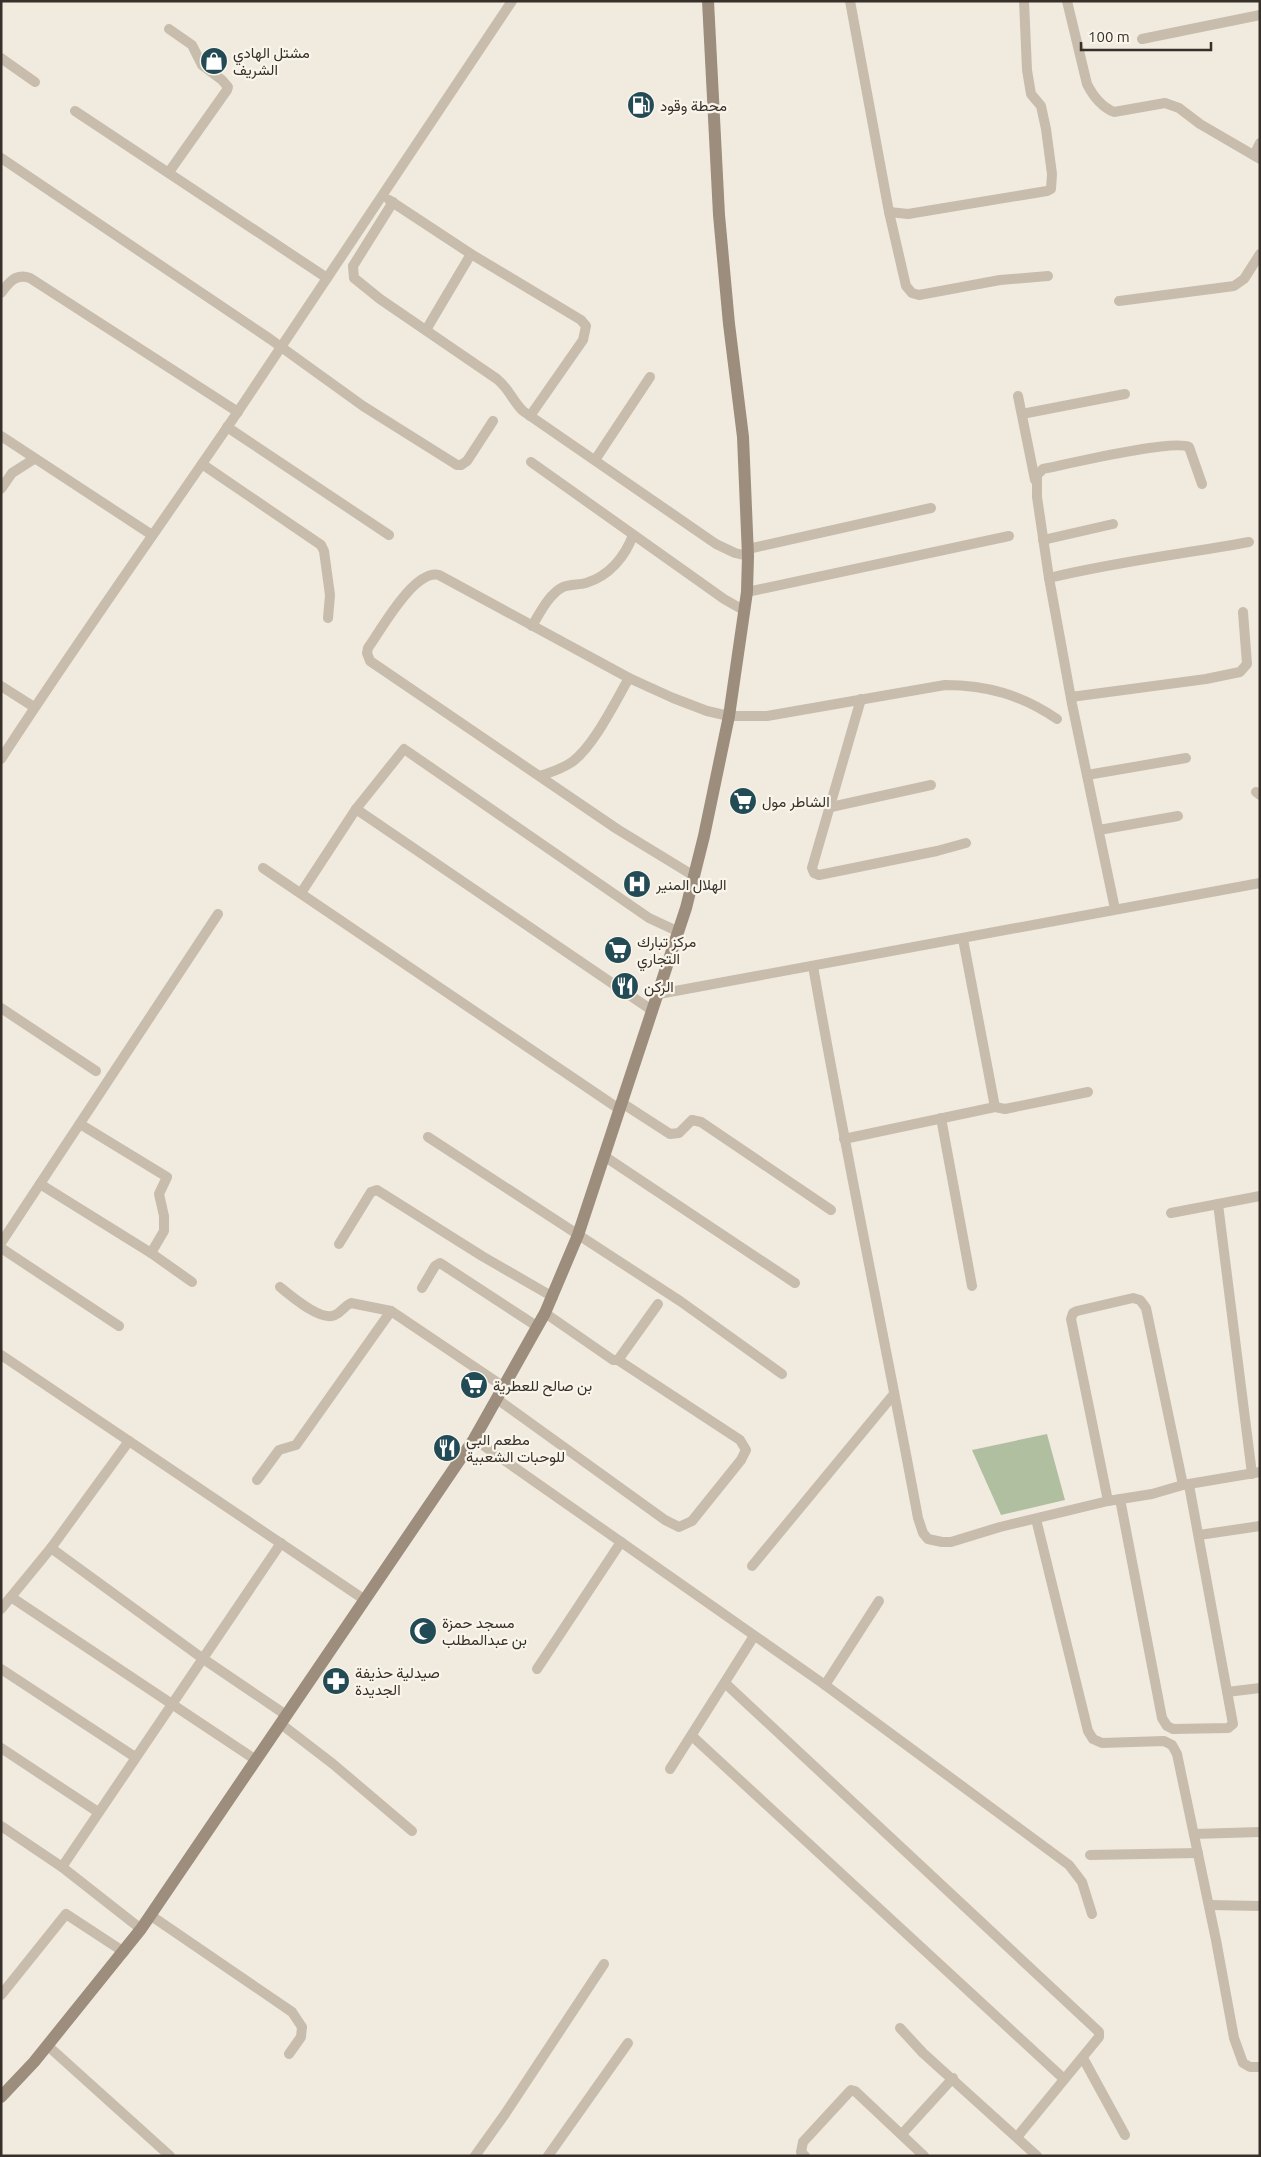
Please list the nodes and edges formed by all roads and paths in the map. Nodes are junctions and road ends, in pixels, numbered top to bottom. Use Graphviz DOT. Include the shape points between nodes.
graph roads {
  1 [pos="512,1"];
  2 [pos="708,1"];
  3 [pos="850,1"];
  4 [pos="1024,1"];
  5 [pos="1067,1"];
  6 [pos="1260,15"];
  7 [pos="169,30"];
  8 [pos="1142,39"];
  9 [pos="1,58"];
  10 [pos="35,82"];
  11 [pos="75,111"];
  12 [pos="1260,143"];
  13 [pos="1257,157"];
  14 [pos="1,158"];
  15 [pos="169,172"];
  16 [pos="381,195"];
  17 [pos="393,202"];
  18 [pos="889,212"];
  19 [pos="471,254"];
  20 [pos="1260,254"];
  21 [pos="1048,276"];
  22 [pos="327,278"];
  23 [pos="1,293"];
  24 [pos="1119,301"];
  25 [pos="426,330"];
  26 [pos="282,347"];
  27 [pos="650,377"];
  28 [pos="1125,394"];
  29 [pos="1018,396"];
  30 [pos="238,412"];
  31 [pos="1022,414"];
  32 [pos="530,416"];
  33 [pos="494,421"];
  34 [pos="228,427"];
  35 [pos="1,436"];
  36 [pos="34,459"];
  37 [pos="596,460"];
  38 [pos="531,462"];
  39 [pos="202,464"];
  40 [pos="1036,484"];
  41 [pos="1202,484"];
  42 [pos="1,489"];
  43 [pos="931,508"];
  44 [pos="1113,524"];
  45 [pos="152,535"];
  46 [pos="389,535"];
  47 [pos="633,535"];
  48 [pos="1010,536"];
  49 [pos="1043,540"];
  50 [pos="1249,542"];
  51 [pos="748,553"];
  52 [pos="1048,578"];
  53 [pos="747,592"];
  54 [pos="745,611"];
  55 [pos="1243,612"];
  56 [pos="328,618"];
  57 [pos="532,626"];
  58 [pos="629,678"];
  59 [pos="1,686"];
  60 [pos="1071,697"];
  61 [pos="862,699"];
  62 [pos="34,707"];
  63 [pos="729,716"];
  64 [pos="1057,719"];
  65 [pos="1186,758"];
  66 [pos="1,759"];
  67 [pos="1087,775"];
  68 [pos="540,776"];
  69 [pos="931,785"];
  70 [pos="830,807"];
  71 [pos="356,809"];
  72 [pos="1178,816"];
  73 [pos="1099,830"];
  74 [pos="966,842"];
  75 [pos="263,868"];
  76 [pos="694,876"];
  77 [pos="1260,883"];
  78 [pos="301,893"];
  79 [pos="1115,909"];
  80 [pos="218,914"];
  81 [pos="679,932"];
  82 [pos="963,939"];
  83 [pos="813,966"];
  84 [pos="659,994"];
  85 [pos="1,1008"];
  86 [pos="653,1011"];
  87 [pos="96,1071"];
  88 [pos="1088,1092"];
  89 [pos="621,1106"];
  90 [pos="995,1107"];
  91 [pos="941,1118"];
  92 [pos="80,1124"];
  93 [pos="428,1137"];
  94 [pos="844,1139"];
  95 [pos="604,1156"];
  96 [pos="40,1184"];
  97 [pos="1260,1196"];
  98 [pos="1218,1204"];
  99 [pos="831,1210"];
  100 [pos="1171,1213"];
  101 [pos="578,1235"];
  102 [pos="1,1243"];
  103 [pos="340,1244"];
  104 [pos="1,1248"];
  105 [pos="151,1254"];
  106 [pos="192,1282"];
  107 [pos="795,1283"];
  108 [pos="972,1286"];
  109 [pos="280,1287"];
  110 [pos="422,1288"];
  111 [pos="553,1297"];
  112 [pos="658,1304"];
  113 [pos="391,1312"];
  114 [pos="545,1313"];
  115 [pos="119,1326"];
  116 [pos="538,1327"];
  117 [pos="1,1355"];
  118 [pos="618,1360"];
  119 [pos="782,1374"];
  120 [pos="504,1388"];
  121 [pos="894,1394"];
  122 [pos="498,1399"];
  123 [pos="474,1439"];
  124 [pos="129,1441"];
  125 [pos="1256,1473"];
  126 [pos="257,1480"];
  127 [pos="1186,1485"];
  128 [pos="1120,1499"];
  129 [pos="1108,1501"];
  130 [pos="1036,1518"];
  131 [pos="1260,1526"];
  132 [pos="1199,1535"];
  133 [pos="621,1542"];
  134 [pos="281,1543"];
  135 [pos="51,1548"];
  136 [pos="752,1566"];
  137 [pos="11,1597"];
  138 [pos="365,1600"];
  139 [pos="879,1601"];
  140 [pos="1,1609"];
  141 [pos="754,1636"];
  142 [pos="202,1658"];
  143 [pos="1,1669"];
  144 [pos="537,1669"];
  145 [pos="725,1683"];
  146 [pos="825,1685"];
  147 [pos="1260,1688"];
  148 [pos="1227,1692"];
  149 [pos="171,1704"];
  150 [pos="284,1719"];
  151 [pos="692,1736"];
  152 [pos="1,1748"];
  153 [pos="136,1757"];
  154 [pos="256,1760"];
  155 [pos="670,1770"];
  156 [pos="98,1812"];
  157 [pos="1,1826"];
  158 [pos="412,1831"];
  159 [pos="1260,1832"];
  160 [pos="1194,1834"];
  161 [pos="1198,1853"];
  162 [pos="1090,1855"];
  163 [pos="62,1867"];
  164 [pos="1209,1906"];
  165 [pos="1260,1906"];
  166 [pos="1092,1914"];
  167 [pos="150,1915"];
  168 [pos="141,1928"];
  169 [pos="124,1952"];
  170 [pos="604,1964"];
  171 [pos="1,1995"];
  172 [pos="900,2028"];
  173 [pos="628,2043"];
  174 [pos="48,2046"];
  175 [pos="289,2054"];
  176 [pos="1083,2058"];
  177 [pos="1260,2067"];
  178 [pos="953,2078"];
  179 [pos="1064,2079"];
  180 [pos="1,2098"];
  181 [pos="902,2134"];
  182 [pos="1126,2134"];
  183 [pos="1017,2137"];
  184 [pos="170,2156"];
  185 [pos="475,2156"];
  186 [pos="548,2156"];
  187 [pos="805,2156"];
  188 [pos="924,2156"];
  189 [pos="1038,2156"];
  1 -- 16 [label="street"];
  2 -- 51 [label="main road" via="719,215 742,437"];
  3 -- 18 [label="street"];
  4 -- 18 [label="street" via="1027,70 1031,94 1041,106 1046,129 1052,174 1050,189 908,214"];
  5 -- 13 [label="street" via="1086,84 1104,105 1114,112 1172,105"];
  6 -- 8 [label="street"];
  7 -- 15 [label="street" via="192,45 202,65 222,80 228,90"];
  9 -- 10 [label="street"];
  11 -- 15 [label="street"];
  12 -- 13 [label="street"];
  14 -- 26 [label="street"];
  15 -- 22 [label="street"];
  16 -- 17 [label="street"];
  16 -- 22 [label="street"];
  17 -- 19 [label="street"];
  17 -- 25 [label="street" via="353,266 354,278"];
  18 -- 21 [label="street" via="906,286 915,295 1000,280"];
  19 -- 25 [label="street"];
  19 -- 32 [label="street" via="586,326 583,340"];
  20 -- 24 [label="street" via="1244,279 1234,286"];
  22 -- 26 [label="street"];
  23 -- 30 [label="street" via="14,279 30,278"];
  25 -- 32 [label="street" via="497,379"];
  26 -- 30 [label="street"];
  26 -- 33 [label="street" via="363,406 459,465 467,461"];
  27 -- 37 [label="street"];
  28 -- 31 [label="street"];
  29 -- 31 [label="street"];
  30 -- 34 [label="street"];
  31 -- 40 [label="street"];
  32 -- 37 [label="street"];
  34 -- 39 [label="street"];
  34 -- 46 [label="street"];
  35 -- 36 [label="street"];
  36 -- 42 [label="street" via="12,473"];
  36 -- 45 [label="street"];
  37 -- 51 [label="street" via="716,544 735,554"];
  38 -- 47 [label="street"];
  39 -- 45 [label="street"];
  39 -- 56 [label="street" via="321,545 330,595"];
  40 -- 41 [label="street" via="1037,474 1043,469 1174,444 1189,447"];
  40 -- 49 [label="street"];
  43 -- 51 [label="street"];
  44 -- 49 [label="street"];
  45 -- 62 [label="street"];
  47 -- 54 [label="street"];
  47 -- 57 [label="street" via="621,558 607,572 594,580 558,591"];
  48 -- 53 [label="street"];
  49 -- 52 [label="street"];
  50 -- 52 [label="street"];
  51 -- 53 [label="main road"];
  52 -- 60 [label="street"];
  53 -- 54 [label="main road"];
  54 -- 63 [label="main road"];
  55 -- 60 [label="street" via="1247,664 1240,672"];
  57 -- 58 [label="street"];
  57 -- 68 [label="street" via="434,573 408,590 367,657"];
  58 -- 63 [label="street" via="707,711"];
  58 -- 68 [label="street" via="587,749 574,761"];
  59 -- 62 [label="street"];
  60 -- 67 [label="street"];
  61 -- 63 [label="street" via="767,716"];
  61 -- 64 [label="street" via="945,685 967,685 1015,695"];
  61 -- 70 [label="street"];
  62 -- 66 [label="street"];
  63 -- 76 [label="main road"];
  65 -- 67 [label="street"];
  67 -- 73 [label="street"];
  68 -- 76 [label="street" via="617,829"];
  69 -- 70 [label="street"];
  70 -- 74 [label="street" via="812,868 816,874 937,851"];
  71 -- 78 [label="street"];
  71 -- 81 [label="street" via="405,749 649,918"];
  71 -- 86 [label="street"];
  72 -- 73 [label="street"];
  73 -- 79 [label="street"];
  75 -- 78 [label="street"];
  76 -- 81 [label="main road"];
  77 -- 79 [label="street"];
  78 -- 89 [label="street"];
  79 -- 82 [label="street"];
  80 -- 92 [label="street"];
  81 -- 84 [label="main road"];
  82 -- 83 [label="street"];
  82 -- 90 [label="street"];
  83 -- 84 [label="street"];
  83 -- 94 [label="street"];
  84 -- 86 [label="main road"];
  85 -- 87 [label="street"];
  86 -- 89 [label="main road"];
  88 -- 90 [label="street" via="1005,1109"];
  89 -- 95 [label="main road"];
  89 -- 99 [label="street" via="670,1134 679,1133 692,1120 701,1122"];
  90 -- 91 [label="street"];
  91 -- 94 [label="street"];
  91 -- 108 [label="street"];
  92 -- 96 [label="street"];
  92 -- 105 [label="street" via="167,1177 159,1194 164,1231"];
  93 -- 101 [label="street"];
  94 -- 121 [label="street"];
  95 -- 101 [label="main road"];
  95 -- 107 [label="street"];
  96 -- 102 [label="street"];
  96 -- 105 [label="street"];
  97 -- 98 [label="street"];
  98 -- 100 [label="street"];
  98 -- 125 [label="street"];
  101 -- 111 [label="main road"];
  101 -- 119 [label="street" via="680,1301"];
  103 -- 111 [label="street" via="371,1192 377,1190"];
  104 -- 115 [label="street"];
  105 -- 106 [label="street"];
  109 -- 113 [label="street" via="306,1308 328,1317 337,1315 351,1303"];
  110 -- 116 [label="street" via="440,1263"];
  111 -- 114 [label="main road"];
  112 -- 118 [label="street"];
  113 -- 120 [label="street"];
  113 -- 126 [label="street" via="296,1445 279,1450"];
  114 -- 116 [label="main road"];
  114 -- 118 [label="street" via="613,1360"];
  116 -- 120 [label="main road"];
  117 -- 124 [label="street"];
  118 -- 122 [label="street" via="740,1440 746,1450 692,1521 679,1527"];
  120 -- 122 [label="main road"];
  121 -- 130 [label="street" via="918,1518 928,1539 951,1542"];
  121 -- 136 [label="street"];
  122 -- 123 [label="main road"];
  123 -- 133 [label="street"];
  123 -- 138 [label="main road"];
  124 -- 134 [label="street"];
  124 -- 135 [label="street"];
  125 -- 127 [label="street"];
  127 -- 128 [label="street"];
  127 -- 129 [label="street" via="1146,1308 1140,1300 1133,1298 1076,1311 1070,1319"];
  127 -- 132 [label="street"];
  128 -- 129 [label="street"];
  128 -- 148 [label="street" via="1165,1724 1173,1729 1230,1727 1233,1724"];
  129 -- 130 [label="street"];
  130 -- 160 [label="street" via="1088,1731 1093,1739 1102,1743 1164,1741 1172,1745 1177,1754"];
  131 -- 132 [label="street"];
  132 -- 148 [label="street"];
  133 -- 141 [label="street"];
  133 -- 144 [label="street"];
  134 -- 138 [label="street"];
  134 -- 142 [label="street"];
  135 -- 137 [label="street"];
  135 -- 142 [label="street"];
  137 -- 140 [label="street"];
  137 -- 149 [label="street"];
  138 -- 150 [label="main road"];
  139 -- 146 [label="street"];
  141 -- 145 [label="street"];
  141 -- 146 [label="street"];
  142 -- 149 [label="street"];
  142 -- 150 [label="street"];
  143 -- 153 [label="street"];
  145 -- 151 [label="street"];
  145 -- 176 [label="street" via="1097,2030 1099,2037"];
  146 -- 166 [label="street" via="1069,1865 1082,1882"];
  147 -- 148 [label="street"];
  149 -- 153 [label="street"];
  149 -- 154 [label="street"];
  150 -- 154 [label="main road"];
  150 -- 158 [label="street"];
  151 -- 155 [label="street"];
  151 -- 179 [label="street"];
  152 -- 156 [label="street"];
  153 -- 156 [label="street"];
  154 -- 167 [label="main road"];
  156 -- 163 [label="street"];
  157 -- 163 [label="street"];
  159 -- 160 [label="street"];
  160 -- 161 [label="street"];
  161 -- 162 [label="street"];
  161 -- 164 [label="street"];
  163 -- 168 [label="street"];
  164 -- 165 [label="street"];
  164 -- 177 [label="street" via="1239,2055 1243,2063"];
  167 -- 168 [label="main road"];
  167 -- 175 [label="street" via="292,2012 302,2027 301,2037"];
  168 -- 169 [label="main road"];
  169 -- 171 [label="street" via="66,1914"];
  169 -- 174 [label="main road"];
  170 -- 185 [label="street"];
  172 -- 178 [label="street"];
  173 -- 186 [label="street"];
  174 -- 180 [label="main road"];
  174 -- 184 [label="street"];
  176 -- 179 [label="street"];
  176 -- 182 [label="street"];
  178 -- 181 [label="street"];
  178 -- 183 [label="street"];
  179 -- 183 [label="street"];
  181 -- 187 [label="street" via="851,2090 803,2142 801,2152"];
  181 -- 188 [label="street"];
  183 -- 189 [label="street"];
}
